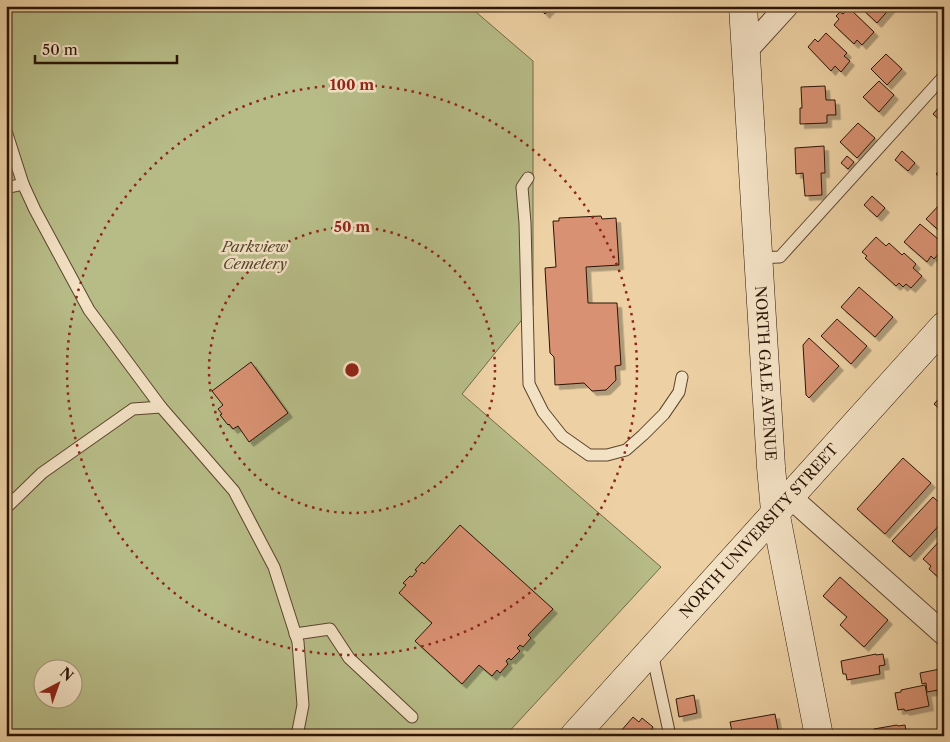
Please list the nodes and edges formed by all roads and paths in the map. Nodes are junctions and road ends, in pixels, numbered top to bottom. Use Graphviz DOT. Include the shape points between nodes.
graph roads {
  1 [pos="743,6"];
  2 [pos="787,6"];
  3 [pos="746,51"];
  4 [pos="944,76"];
  5 [pos="6,131"];
  6 [pos="528,178"];
  7 [pos="23,184"];
  8 [pos="6,188"];
  9 [pos="758,258"];
  10 [pos="944,326"];
  11 [pos="682,377"];
  12 [pos="161,407"];
  13 [pos="782,503"];
  14 [pos="6,508"];
  15 [pos="295,634"];
  16 [pos="944,634"];
  17 [pos="652,649"];
  18 [pos="412,717"];
  19 [pos="297,736"];
  20 [pos="574,736"];
  21 [pos="670,736"];
  22 [pos="819,736"];
  1 -- 3 [label="main road, NORTH GALE AVENUE"];
  2 -- 3 [label="street"];
  3 -- 9 [label="main road, NORTH GALE AVENUE"];
  4 -- 9 [label="lane" via="780,257"];
  5 -- 7 [label="lane"];
  6 -- 11 [label="lane" via="522,187 529,384 543,412 562,436 589,454 607,455 626,450 664,414 679,392"];
  7 -- 8 [label="lane"];
  7 -- 12 [label="lane" via="89,310"];
  9 -- 13 [label="main road, NORTH GALE AVENUE" via="771,467"];
  10 -- 13 [label="main road, NORTH UNIVERSITY STREET"];
  12 -- 14 [label="lane" via="133,409 42,473"];
  12 -- 15 [label="lane" via="234,491 274,567"];
  13 -- 16 [label="street"];
  13 -- 17 [label="main road, NORTH UNIVERSITY STREET"];
  13 -- 22 [label="main road, NORTH GALE AVENUE"];
  15 -- 18 [label="lane" via="330,629 349,658"];
  15 -- 19 [label="lane" via="303,705"];
  17 -- 20 [label="main road, NORTH UNIVERSITY STREET"];
  17 -- 21 [label="lane"];
}
